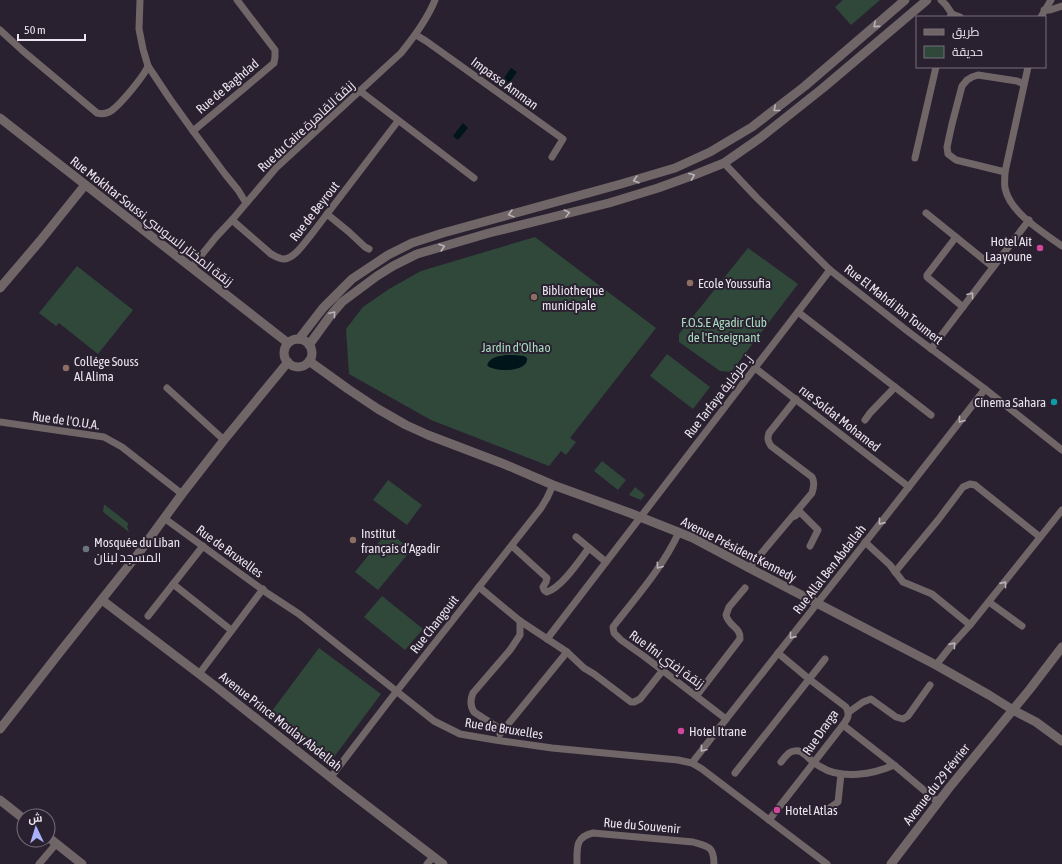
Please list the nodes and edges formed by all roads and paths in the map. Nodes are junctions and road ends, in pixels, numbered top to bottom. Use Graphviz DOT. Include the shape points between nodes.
graph roads {
  1 [pos="140,0"];
  2 [pos="237,0"];
  3 [pos="435,0"];
  4 [pos="905,0"];
  5 [pos="927,0"];
  6 [pos="941,0"];
  7 [pos="1050,0"];
  8 [pos="1062,6"];
  9 [pos="1042,14"];
  10 [pos="951,15"];
  11 [pos="0,30"];
  12 [pos="416,35"];
  13 [pos="148,66"];
  14 [pos="936,68"];
  15 [pos="1028,68"];
  16 [pos="1024,84"];
  17 [pos="360,91"];
  18 [pos="0,118"];
  19 [pos="398,121"];
  20 [pos="193,131"];
  21 [pos="552,157"];
  22 [pos="915,158"];
  23 [pos="724,163"];
  24 [pos="1005,172"];
  25 [pos="474,178"];
  26 [pos="85,185"];
  27 [pos="246,203"];
  28 [pos="926,213"];
  29 [pos="327,214"];
  30 [pos="232,220"];
  31 [pos="1029,220"];
  32 [pos="956,237"];
  33 [pos="1062,246"];
  34 [pos="369,249"];
  35 [pos="993,266"];
  36 [pos="192,268"];
  37 [pos="830,270"];
  38 [pos="0,288"];
  39 [pos="962,307"];
  40 [pos="798,312"];
  41 [pos="299,339"];
  42 [pos="288,343"];
  43 [pos="309,345"];
  44 [pos="931,349"];
  45 [pos="309,361"];
  46 [pos="288,362"];
  47 [pos="755,368"];
  48 [pos="895,387"];
  49 [pos="167,388"];
  50 [pos="985,389"];
  51 [pos="796,399"];
  52 [pos="931,414"];
  53 [pos="865,420"];
  54 [pos="0,422"];
  55 [pos="224,440"];
  56 [pos="1062,450"];
  57 [pos="553,485"];
  58 [pos="909,488"];
  59 [pos="182,494"];
  60 [pos="1062,510"];
  61 [pos="640,517"];
  62 [pos="164,518"];
  63 [pos="679,532"];
  64 [pos="576,537"];
  65 [pos="1040,537"];
  66 [pos="865,542"];
  67 [pos="203,546"];
  68 [pos="512,546"];
  69 [pos="810,546"];
  70 [pos="589,548"];
  71 [pos="606,562"];
  72 [pos="751,569"];
  73 [pos="895,572"];
  74 [pos="173,584"];
  75 [pos="479,588"];
  76 [pos="745,588"];
  77 [pos="263,589"];
  78 [pos="102,600"];
  79 [pos="989,602"];
  80 [pos="817,603"];
  81 [pos="148,616"];
  82 [pos="520,621"];
  83 [pos="970,625"];
  84 [pos="1022,626"];
  85 [pos="231,630"];
  86 [pos="547,639"];
  87 [pos="1062,647"];
  88 [pos="566,652"];
  89 [pos="778,653"];
  90 [pos="825,659"];
  91 [pos="936,665"];
  92 [pos="663,670"];
  93 [pos="199,674"];
  94 [pos="809,679"];
  95 [pos="930,685"];
  96 [pos="397,691"];
  97 [pos="697,695"];
  98 [pos="1013,710"];
  99 [pos="848,712"];
  100 [pos="726,719"];
  101 [pos="843,725"];
  102 [pos="0,729"];
  103 [pos="503,731"];
  104 [pos="495,740"];
  105 [pos="1062,741"];
  106 [pos="782,762"];
  107 [pos="692,763"];
  108 [pos="814,763"];
  109 [pos="894,765"];
  110 [pos="735,774"];
  111 [pos="841,774"];
  112 [pos="331,777"];
  113 [pos="0,800"];
  114 [pos="938,802"];
  115 [pos="828,808"];
  116 [pos="16,812"];
  117 [pos="769,820"];
  118 [pos="56,844"];
  119 [pos="53,848"];
  120 [pos="430,860"];
  121 [pos="40,864"];
  122 [pos="82,864"];
  123 [pos="443,864"];
  124 [pos="577,864"];
  125 [pos="714,864"];
  126 [pos="827,864"];
  127 [pos="891,864"];
  1 -- 13 [label="street" via="139,29"];
  2 -- 20 [label="street, Rue de Baghdad" via="275,50 274,63"];
  3 -- 12 [label="street, Rue du Caire زنقة القاهرة"];
  4 -- 41 [label="street, one-way" via="805,86 752,127 710,152 675,168 412,243 388,255 352,279 323,308"];
  5 -- 23 [label="street" via="795,110"];
  6 -- 10 [label="street"];
  7 -- 9 [label="street"];
  8 -- 9 [label="street"];
  11 -- 13 [label="street" via="97,113 111,112 145,73"];
  12 -- 17 [label="street, Rue du Caire زنقة القاهرة" via="401,53"];
  12 -- 21 [label="street, Impasse Amman" via="563,139"];
  13 -- 20 [label="street"];
  14 -- 22 [label="street"];
  15 -- 16 [label="street"];
  16 -- 24 [label="street"];
  16 -- 24 [label="street" via="978,76 967,80 962,86 947,147 948,154 956,160"];
  17 -- 19 [label="street"];
  17 -- 27 [label="street, Rue du Caire زنقة القاهرة" via="276,168"];
  18 -- 26 [label="street, Rue Mokhtar Soussi زنقة المختار السوسي"];
  19 -- 25 [label="street"];
  19 -- 29 [label="street, Rue de Beyrout"];
  20 -- 27 [label="street"];
  23 -- 37 [label="street, Rue El Mahdi Ibn Toumert"];
  43 -- 23 [label="street, one-way" via="342,302 376,276 417,254 608,203 658,188"];
  24 -- 31 [label="street" via="1007,194 1019,212"];
  26 -- 36 [label="street, Rue Mokhtar Soussi زنقة المختار السوسي"];
  26 -- 38 [label="street"];
  27 -- 30 [label="street, Rue du Caire زنقة القاهرة"];
  28 -- 32 [label="street"];
  29 -- 30 [label="street, Rue de Beyrout" via="296,252 284,259 277,258"];
  29 -- 34 [label="street"];
  30 -- 36 [label="street, Rue du Caire زنقة القاهرة"];
  31 -- 33 [label="street"];
  31 -- 35 [label="street"];
  32 -- 35 [label="street"];
  32 -- 39 [label="street" via="927,277"];
  39 -- 35 [label="street, one-way"];
  36 -- 42 [label="street, Rue Mokhtar Soussi زنقة المختار السوسي"];
  37 -- 40 [label="street, Rue Tarfaya ز. طرفاية"];
  37 -- 44 [label="street, Rue El Mahdi Ibn Toumert"];
  39 -- 44 [label="street"];
  40 -- 47 [label="street, Rue Tarfaya ز. طرفاية"];
  40 -- 48 [label="street"];
  41 -- 42 [label="street"];
  41 -- 43 [label="street"];
  42 -- 46 [label="street" via="284,349 284,356"];
  43 -- 45 [label="street" via="312,350"];
  44 -- 50 [label="street, Rue El Mahdi Ibn Toumert"];
  45 -- 46 [label="street" via="303,366"];
  45 -- 57 [label="street, Avenue Président Kennedy" via="378,409 406,425"];
  46 -- 55 [label="street"];
  47 -- 51 [label="street, rue Soldat Mohamed"];
  47 -- 61 [label="street, Rue Tarfaya ز. طرفاية"];
  48 -- 52 [label="street"];
  48 -- 53 [label="street"];
  49 -- 55 [label="street"];
  50 -- 56 [label="street, Rue El Mahdi Ibn Toumert"];
  50 -- 58 [label="street, Rue Allal Ben Abdallah, one-way"];
  51 -- 58 [label="street, rue Soldat Mohamed"];
  51 -- 72 [label="street" via="769,433 768,441 812,477 814,488"];
  54 -- 59 [label="street, Rue de l'O.U.A." via="104,437 122,447"];
  55 -- 59 [label="street"];
  57 -- 61 [label="street, Avenue Président Kennedy"];
  57 -- 68 [label="street, Rue Changouit" via="541,508"];
  58 -- 66 [label="street, Rue Allal Ben Abdallah, one-way"];
  59 -- 62 [label="street"];
  60 -- 65 [label="street"];
  61 -- 63 [label="street, Avenue Président Kennedy"];
  61 -- 71 [label="street, Rue Tarfaya ز. طرفاية"];
  62 -- 67 [label="street, Rue de Bruxelles"];
  62 -- 78 [label="street"];
  63 -- 72 [label="street, Avenue Président Kennedy"];
  63 -- 92 [label="street, Rue Ifni زنقة إفني, one-way" via="666,557 613,630 620,640"];
  64 -- 70 [label="street"];
  65 -- 73 [label="street" via="975,485 970,484 963,487"];
  79 -- 65 [label="street, one-way"];
  66 -- 73 [label="street"];
  66 -- 80 [label="street, Rue Allal Ben Abdallah"];
  67 -- 74 [label="street"];
  67 -- 77 [label="street, Rue de Bruxelles"];
  68 -- 70 [label="street" via="547,578 543,587 547,592 560,584"];
  68 -- 75 [label="street, Rue Changouit"];
  69 -- 72 [label="street" via="818,530 800,512"];
  70 -- 71 [label="street"];
  71 -- 86 [label="street, Rue Tarfaya ز. طرفاية"];
  72 -- 80 [label="street, Avenue Président Kennedy"];
  73 -- 83 [label="street" via="904,582 932,594"];
  74 -- 81 [label="street"];
  74 -- 85 [label="street"];
  75 -- 82 [label="street"];
  75 -- 96 [label="street, Rue Changouit"];
  76 -- 97 [label="street" via="726,613 730,624 739,631 740,639"];
  77 -- 85 [label="street"];
  77 -- 96 [label="street, Rue de Bruxelles"];
  78 -- 93 [label="street, Avenue Prince Moulay Abdellah"];
  78 -- 102 [label="street"];
  79 -- 83 [label="street"];
  79 -- 84 [label="street"];
  80 -- 89 [label="street, Rue Allal Ben Abdallah, one-way"];
  80 -- 91 [label="street, Avenue Président Kennedy"];
  82 -- 86 [label="street"];
  82 -- 103 [label="street" via="520,635 470,700 474,712"];
  91 -- 83 [label="street, one-way"];
  85 -- 93 [label="street"];
  86 -- 88 [label="street"];
  87 -- 98 [label="street, Avenue du 29 Février"];
  88 -- 92 [label="street" via="631,702 640,699"];
  88 -- 103 [label="street"];
  89 -- 94 [label="street, Rue Drarga"];
  89 -- 100 [label="street, Rue Allal Ben Abdallah"];
  90 -- 94 [label="street"];
  91 -- 98 [label="street, Avenue Président Kennedy"];
  92 -- 97 [label="street, Rue Ifni زنقة إفني"];
  93 -- 112 [label="street, Avenue Prince Moulay Abdellah"];
  94 -- 99 [label="street, Rue Drarga" via="846,707"];
  94 -- 110 [label="street"];
  95 -- 99 [label="street" via="908,716 903,719 896,717 872,699"];
  96 -- 104 [label="street, Rue de Bruxelles" via="434,720 460,734"];
  96 -- 112 [label="street, Rue Changouit"];
  97 -- 100 [label="street, Rue Ifni زنقة إفني"];
  98 -- 105 [label="street, Avenue Président Kennedy" via="1036,722"];
  98 -- 114 [label="street, Avenue du 29 Février"];
  99 -- 101 [label="street, Rue Drarga"];
  100 -- 107 [label="street, Rue Allal Ben Abdallah, one-way"];
  101 -- 108 [label="street, Rue Drarga"];
  101 -- 109 [label="street"];
  103 -- 104 [label="street"];
  104 -- 107 [label="street, Rue de Bruxelles"];
  106 -- 108 [label="street" via="790,752 799,751"];
  107 -- 117 [label="street, Rue de Bruxelles"];
  108 -- 111 [label="street"];
  108 -- 117 [label="street, Rue Drarga"];
  109 -- 111 [label="street" via="876,772"];
  109 -- 114 [label="street"];
  111 -- 115 [label="street" via="838,802"];
  112 -- 120 [label="street, Avenue Prince Moulay Abdellah"];
  113 -- 116 [label="street"];
  114 -- 127 [label="street, Avenue du 29 Février"];
  117 -- 126 [label="street, Rue de Bruxelles"];
  118 -- 122 [label="street"];
  119 -- 121 [label="street"];
  120 -- 123 [label="street, Avenue Prince Moulay Abdellah"];
  124 -- 125 [label="street, Rue du Souvenir" via="581,838 593,833 693,842 711,849"];
}
